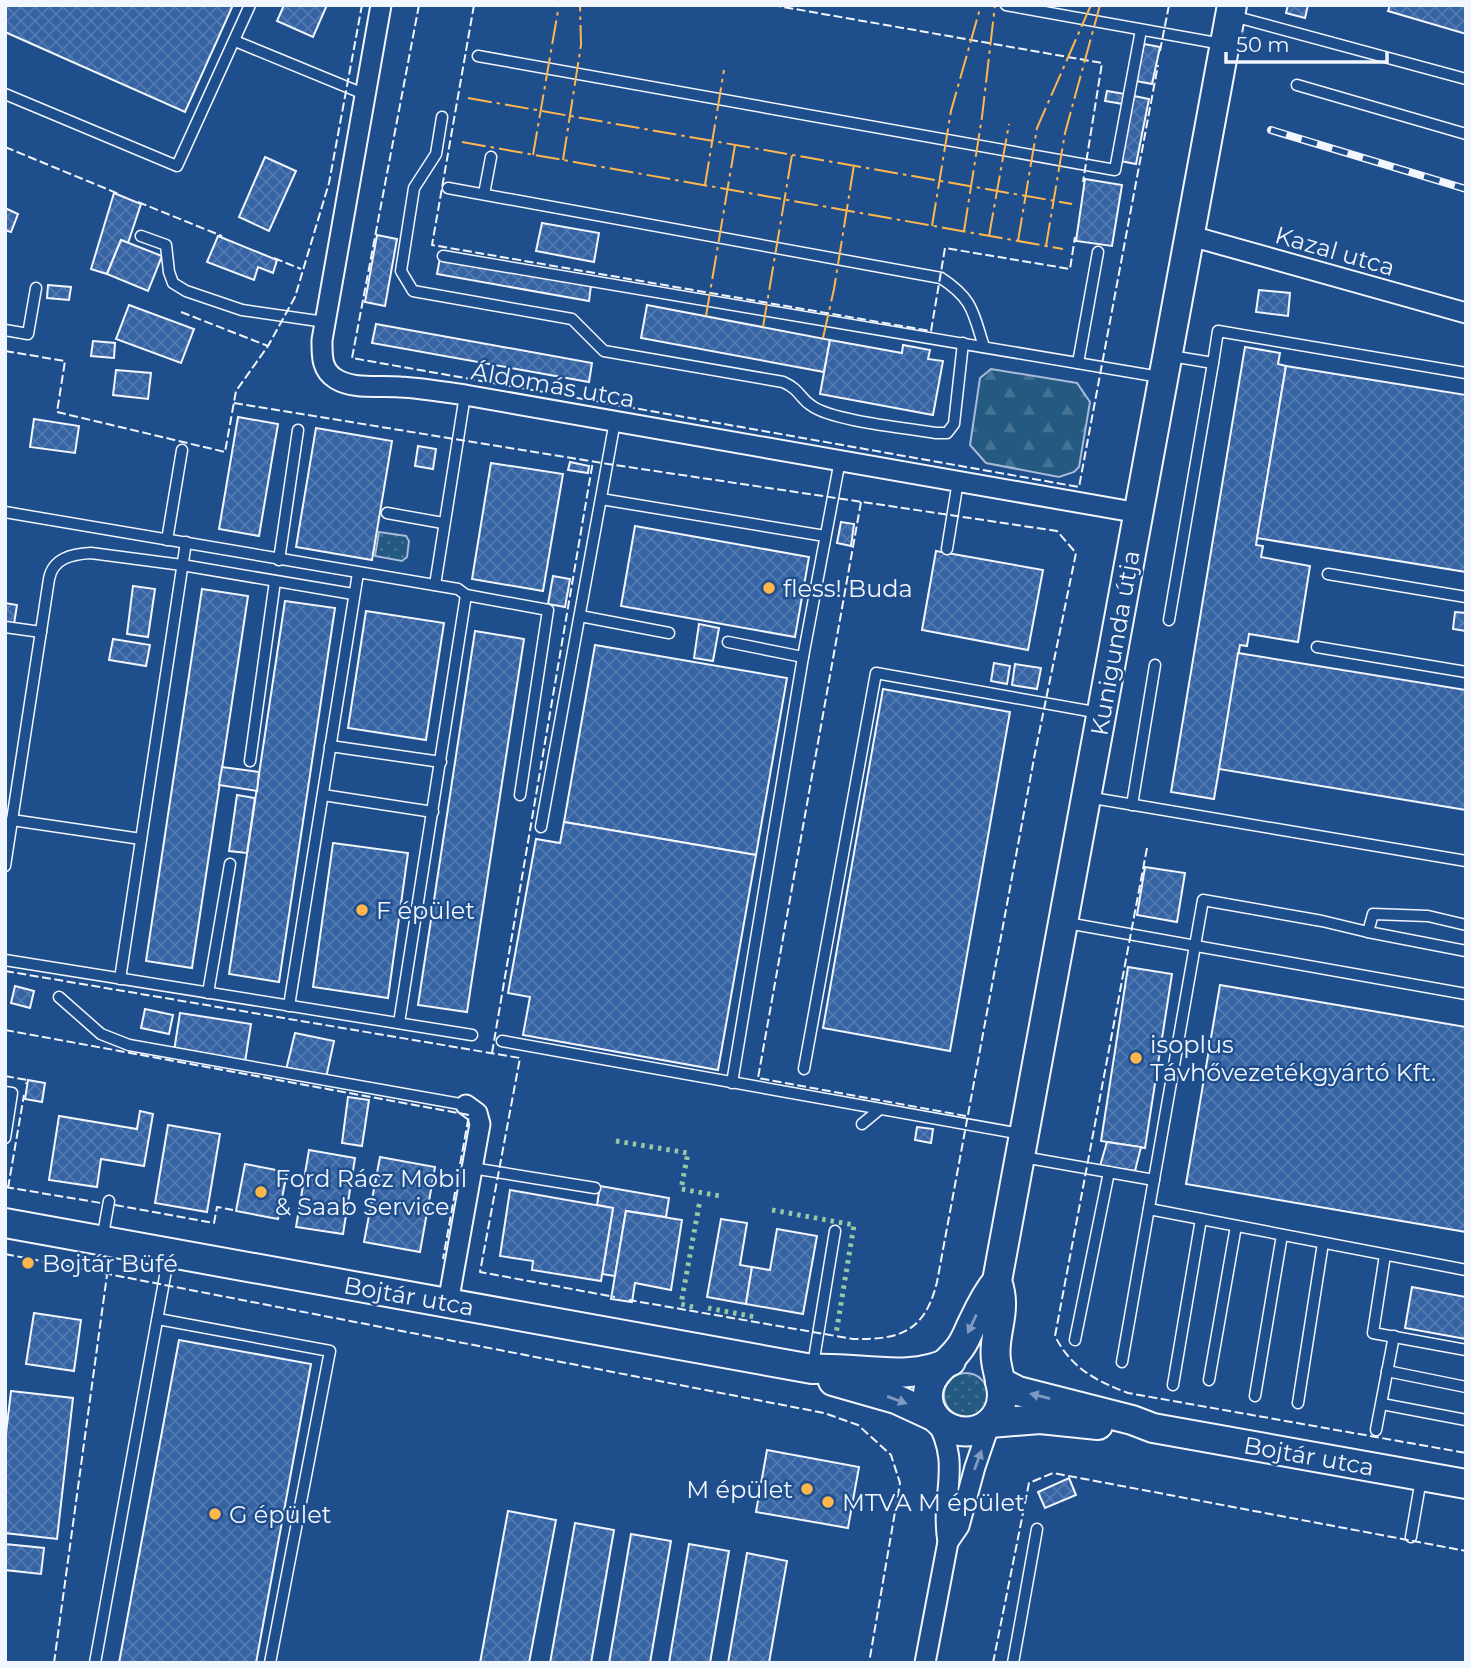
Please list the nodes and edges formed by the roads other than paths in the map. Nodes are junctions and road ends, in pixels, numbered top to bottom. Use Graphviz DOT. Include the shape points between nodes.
graph roads {
  1 [pos="250,5"];
  2 [pos="381,5"];
  3 [pos="1006,5"];
  4 [pos="1232,10"];
  5 [pos="1141,30"];
  6 [pos="235,41"];
  7 [pos="1225,45"];
  8 [pos="478,56"];
  9 [pos="1466,79"];
  10 [pos="1297,85"];
  11 [pos="5,94"];
  12 [pos="364,94"];
  13 [pos="442,117"];
  14 [pos="1466,134"];
  15 [pos="492,157"];
  16 [pos="448,188"];
  17 [pos="484,194"];
  18 [pos="141,236"];
  19 [pos="1191,236"];
  20 [pos="1098,252"];
  21 [pos="443,256"];
  22 [pos="36,288"];
  23 [pos="1466,313"];
  24 [pos="325,322"];
  25 [pos="5,330"];
  26 [pos="963,344"];
  27 [pos="984,347"];
  28 [pos="1077,363"];
  29 [pos="1213,363"];
  30 [pos="1165,366"];
  31 [pos="1466,373"];
  32 [pos="465,395"];
  33 [pos="615,421"];
  34 [pos="298,430"];
  35 [pos="183,450"];
  36 [pos="840,459"];
  37 [pos="958,480"];
  38 [pos="601,499"];
  39 [pos="5,512"];
  40 [pos="387,513"];
  41 [pos="1139,513"];
  42 [pos="443,523"];
  43 [pos="825,536"];
  44 [pos="167,540"];
  45 [pos="186,542"];
  46 [pos="947,549"];
  47 [pos="279,560"];
  48 [pos="183,565"];
  49 [pos="358,573"];
  50 [pos="1328,574"];
  51 [pos="275,581"];
  52 [pos="435,585"];
  53 [pos="353,594"];
  54 [pos="466,595"];
  55 [pos="1466,597"];
  56 [pos="580,616"];
  57 [pos="1169,620"];
  58 [pos="5,627"];
  59 [pos="41,632"];
  60 [pos="669,633"];
  61 [pos="728,642"];
  62 [pos="1317,647"];
  63 [pos="803,657"];
  64 [pos="1155,665"];
  65 [pos="1466,672"];
  66 [pos="1102,713"];
  67 [pos="330,746"];
  68 [pos="250,761"];
  69 [pos="440,762"];
  70 [pos="323,795"];
  71 [pos="520,795"];
  72 [pos="1086,797"];
  73 [pos="1132,805"];
  74 [pos="433,811"];
  75 [pos="12,820"];
  76 [pos="541,827"];
  77 [pos="141,839"];
  78 [pos="1466,861"];
  79 [pos="230,864"];
  80 [pos="5,866"];
  81 [pos="1063,922"];
  82 [pos="1466,925"];
  83 [pos="1368,932"];
  84 [pos="1195,946"];
  85 [pos="1466,951"];
  86 [pos="5,960"];
  87 [pos="120,979"];
  88 [pos="208,993"];
  89 [pos="1466,995"];
  90 [pos="59,997"];
  91 [pos="289,1006"];
  92 [pos="399,1023"];
  93 [pos="472,1035"];
  94 [pos="502,1041"];
  95 [pos="804,1069"];
  96 [pos="732,1083"];
  97 [pos="5,1092"];
  98 [pos="466,1105"];
  99 [pos="880,1109"];
  100 [pos="862,1124"];
  101 [pos="5,1138"];
  102 [pos="1022,1145"];
  103 [pos="472,1168"];
  104 [pos="1109,1172"];
  105 [pos="1154,1180"];
  106 [pos="595,1188"];
  107 [pos="109,1201"];
  108 [pos="1149,1209"];
  109 [pos="1201,1219"];
  110 [pos="7,1226"];
  111 [pos="1236,1226"];
  112 [pos="835,1231"];
  113 [pos="1282,1235"];
  114 [pos="102,1241"];
  115 [pos="1323,1243"];
  116 [pos="170,1253"];
  117 [pos="1385,1255"];
  118 [pos="1466,1270"];
  119 [pos="997,1281"];
  120 [pos="448,1303"];
  121 [pos="158,1319"];
  122 [pos="1394,1336"];
  123 [pos="1075,1340"];
  124 [pos="1466,1350"];
  125 [pos="1122,1362"];
  126 [pos="945,1364"];
  127 [pos="812,1369"];
  128 [pos="1387,1371"];
  129 [pos="1209,1380"];
  130 [pos="1000,1382"];
  131 [pos="1173,1385"];
  132 [pos="1466,1387"];
  133 [pos="1255,1396"];
  134 [pos="1298,1403"];
  135 [pos="1381,1404"];
  136 [pos="935,1417"];
  137 [pos="1466,1420"];
  138 [pos="990,1423"];
  139 [pos="1153,1428"];
  140 [pos="1376,1430"];
  141 [pos="1422,1476"];
  142 [pos="1466,1484"];
  143 [pos="1037,1529"];
  144 [pos="1411,1537"];
  145 [pos="948,1542"];
  146 [pos="95,1663"];
  147 [pos="270,1663"];
  148 [pos="925,1663"];
  149 [pos="1013,1663"];
  1 -- 6 [label="lane"];
  2 -- 12 [label="street, Áldomás utca"];
  3 -- 5 [label="lane"];
  4 -- 7 [label="street, Kunigunda útja"];
  4 -- 9 [label="lane"];
  5 -- 7 [label="lane"];
  5 -- 8 [label="lane" via="1115,170"];
  6 -- 11 [label="lane" via="177,166"];
  6 -- 12 [label="lane"];
  7 -- 19 [label="street, Kunigunda útja"];
  10 -- 14 [label="lane"];
  12 -- 24 [label="street, Áldomás utca"];
  13 -- 26 [label="lane" via="436,153 414,188 401,271 413,291 572,319 604,351 783,382 796,388 811,406 834,415 936,433 947,433 954,424"];
  15 -- 17 [label="lane"];
  16 -- 17 [label="lane"];
  17 -- 27 [label="lane" via="940,278 959,290 972,308"];
  18 -- 24 [label="lane" via="166,245 173,283 186,291 242,310"];
  19 -- 23 [label="street, Kazal utca"];
  19 -- 30 [label="street, Kunigunda útja"];
  20 -- 28 [label="lane"];
  21 -- 26 [label="lane"];
  22 -- 25 [label="lane" via="28,334"];
  24 -- 32 [label="street, Áldomás utca" via="322,359 335,379 371,387"];
  26 -- 27 [label="lane"];
  27 -- 28 [label="lane"];
  28 -- 30 [label="lane"];
  29 -- 30 [label="lane"];
  29 -- 31 [label="lane" via="1218,331"];
  29 -- 57 [label="lane"];
  30 -- 41 [label="street, Kunigunda útja"];
  32 -- 33 [label="street, Áldomás utca"];
  32 -- 42 [label="lane"];
  33 -- 36 [label="street, Áldomás utca"];
  33 -- 38 [label="lane"];
  34 -- 47 [label="lane"];
  35 -- 44 [label="lane"];
  36 -- 37 [label="street, Áldomás utca"];
  36 -- 43 [label="lane"];
  37 -- 41 [label="street, Áldomás utca"];
  37 -- 46 [label="lane"];
  38 -- 43 [label="lane"];
  38 -- 56 [label="lane"];
  39 -- 44 [label="lane"];
  40 -- 42 [label="lane"];
  41 -- 66 [label="street, Kunigunda útja"];
  42 -- 52 [label="lane"];
  43 -- 63 [label="lane"];
  44 -- 45 [label="lane"];
  45 -- 47 [label="lane"];
  45 -- 48 [label="lane"];
  47 -- 49 [label="lane"];
  48 -- 51 [label="lane"];
  48 -- 59 [label="lane" via="91,553 68,557 51,568"];
  48 -- 77 [label="lane"];
  49 -- 52 [label="lane"];
  49 -- 53 [label="lane"];
  50 -- 55 [label="lane"];
  51 -- 53 [label="lane"];
  51 -- 68 [label="lane"];
  52 -- 54 [label="lane"];
  53 -- 67 [label="lane"];
  54 -- 69 [label="lane"];
  54 -- 71 [label="lane" via="548,610"];
  56 -- 60 [label="lane"];
  56 -- 76 [label="lane"];
  58 -- 59 [label="lane"];
  59 -- 75 [label="lane"];
  61 -- 63 [label="lane"];
  62 -- 65 [label="lane"];
  63 -- 96 [label="lane"];
  64 -- 73 [label="lane"];
  66 -- 72 [label="street, Kunigunda útja"];
  66 -- 95 [label="lane" via="876,673"];
  67 -- 69 [label="lane"];
  67 -- 70 [label="lane"];
  69 -- 74 [label="lane"];
  70 -- 74 [label="lane"];
  70 -- 91 [label="lane"];
  72 -- 73 [label="lane"];
  72 -- 81 [label="street, Kunigunda útja"];
  73 -- 78 [label="lane"];
  74 -- 92 [label="lane"];
  75 -- 77 [label="lane"];
  75 -- 80 [label="lane"];
  77 -- 87 [label="lane"];
  79 -- 88 [label="lane"];
  81 -- 84 [label="lane"];
  81 -- 102 [label="street, Kunigunda útja"];
  82 -- 83 [label="lane" via="1428,916 1373,914"];
  83 -- 84 [label="lane" via="1203,900"];
  83 -- 85 [label="lane"];
  84 -- 89 [label="lane"];
  84 -- 105 [label="lane"];
  86 -- 87 [label="lane"];
  87 -- 88 [label="lane"];
  88 -- 91 [label="lane"];
  90 -- 98 [label="lane" via="101,1034 129,1045"];
  91 -- 92 [label="lane"];
  92 -- 93 [label="lane"];
  94 -- 96 [label="lane"];
  96 -- 99 [label="lane"];
  97 -- 101 [label="lane" via="12,1093"];
  98 -- 103 [label="street" via="477,1112 480,1124"];
  99 -- 100 [label="lane"];
  99 -- 102 [label="lane"];
  102 -- 104 [label="lane"];
  102 -- 119 [label="street, Kunigunda útja"];
  103 -- 106 [label="lane"];
  103 -- 120 [label="street"];
  104 -- 105 [label="lane"];
  104 -- 123 [label="lane"];
  105 -- 108 [label="lane"];
  107 -- 114 [label="lane"];
  108 -- 109 [label="lane"];
  108 -- 125 [label="lane"];
  109 -- 111 [label="lane"];
  109 -- 131 [label="lane"];
  110 -- 114 [label="street, Bojtár utca"];
  111 -- 113 [label="lane"];
  111 -- 129 [label="lane"];
  112 -- 127 [label="lane"];
  113 -- 115 [label="lane"];
  113 -- 133 [label="lane"];
  114 -- 116 [label="street, Bojtár utca"];
  115 -- 117 [label="lane"];
  115 -- 134 [label="lane"];
  116 -- 120 [label="street, Bojtár utca"];
  116 -- 121 [label="lane"];
  117 -- 118 [label="lane"];
  117 -- 122 [label="lane" via="1373,1333"];
  119 -- 126 [label="street, Kunigunda útja, one-way" via="965,1340"];
  119 -- 130 [label="street, Kunigunda útja" via="1001,1301 995,1352"];
  120 -- 127 [label="street, Bojtár utca"];
  121 -- 146 [label="lane"];
  121 -- 147 [label="lane" via="330,1350"];
  122 -- 124 [label="lane"];
  122 -- 128 [label="lane"];
  126 -- 127 [label="street, Bojtár utca" via="905,1371"];
  126 -- 130 [label="street" via="960,1358 977,1360"];
  126 -- 136 [label="street, Kunigunda útja" via="929,1386 928,1400"];
  127 -- 136 [label="street, Bojtár utca, one-way" via="833,1381 896,1399"];
  128 -- 132 [label="lane"];
  128 -- 135 [label="lane"];
  130 -- 138 [label="street, Kunigunda útja" via="1002,1402"];
  139 -- 130 [label="street, Bojtár utca, one-way"];
  135 -- 137 [label="lane"];
  135 -- 140 [label="lane"];
  136 -- 138 [label="street" via="960,1432 979,1430"];
  136 -- 145 [label="street, Kunigunda útja" via="950,1451"];
  138 -- 139 [label="street, Bojtár utca" via="1040,1419"];
  145 -- 138 [label="street, Kunigunda útja, one-way" via="959,1526"];
  139 -- 141 [label="street, Bojtár utca"];
  141 -- 142 [label="street, Bojtár utca"];
  141 -- 144 [label="lane"];
  143 -- 149 [label="lane"];
  145 -- 148 [label="street, Kunigunda útja"];
}
